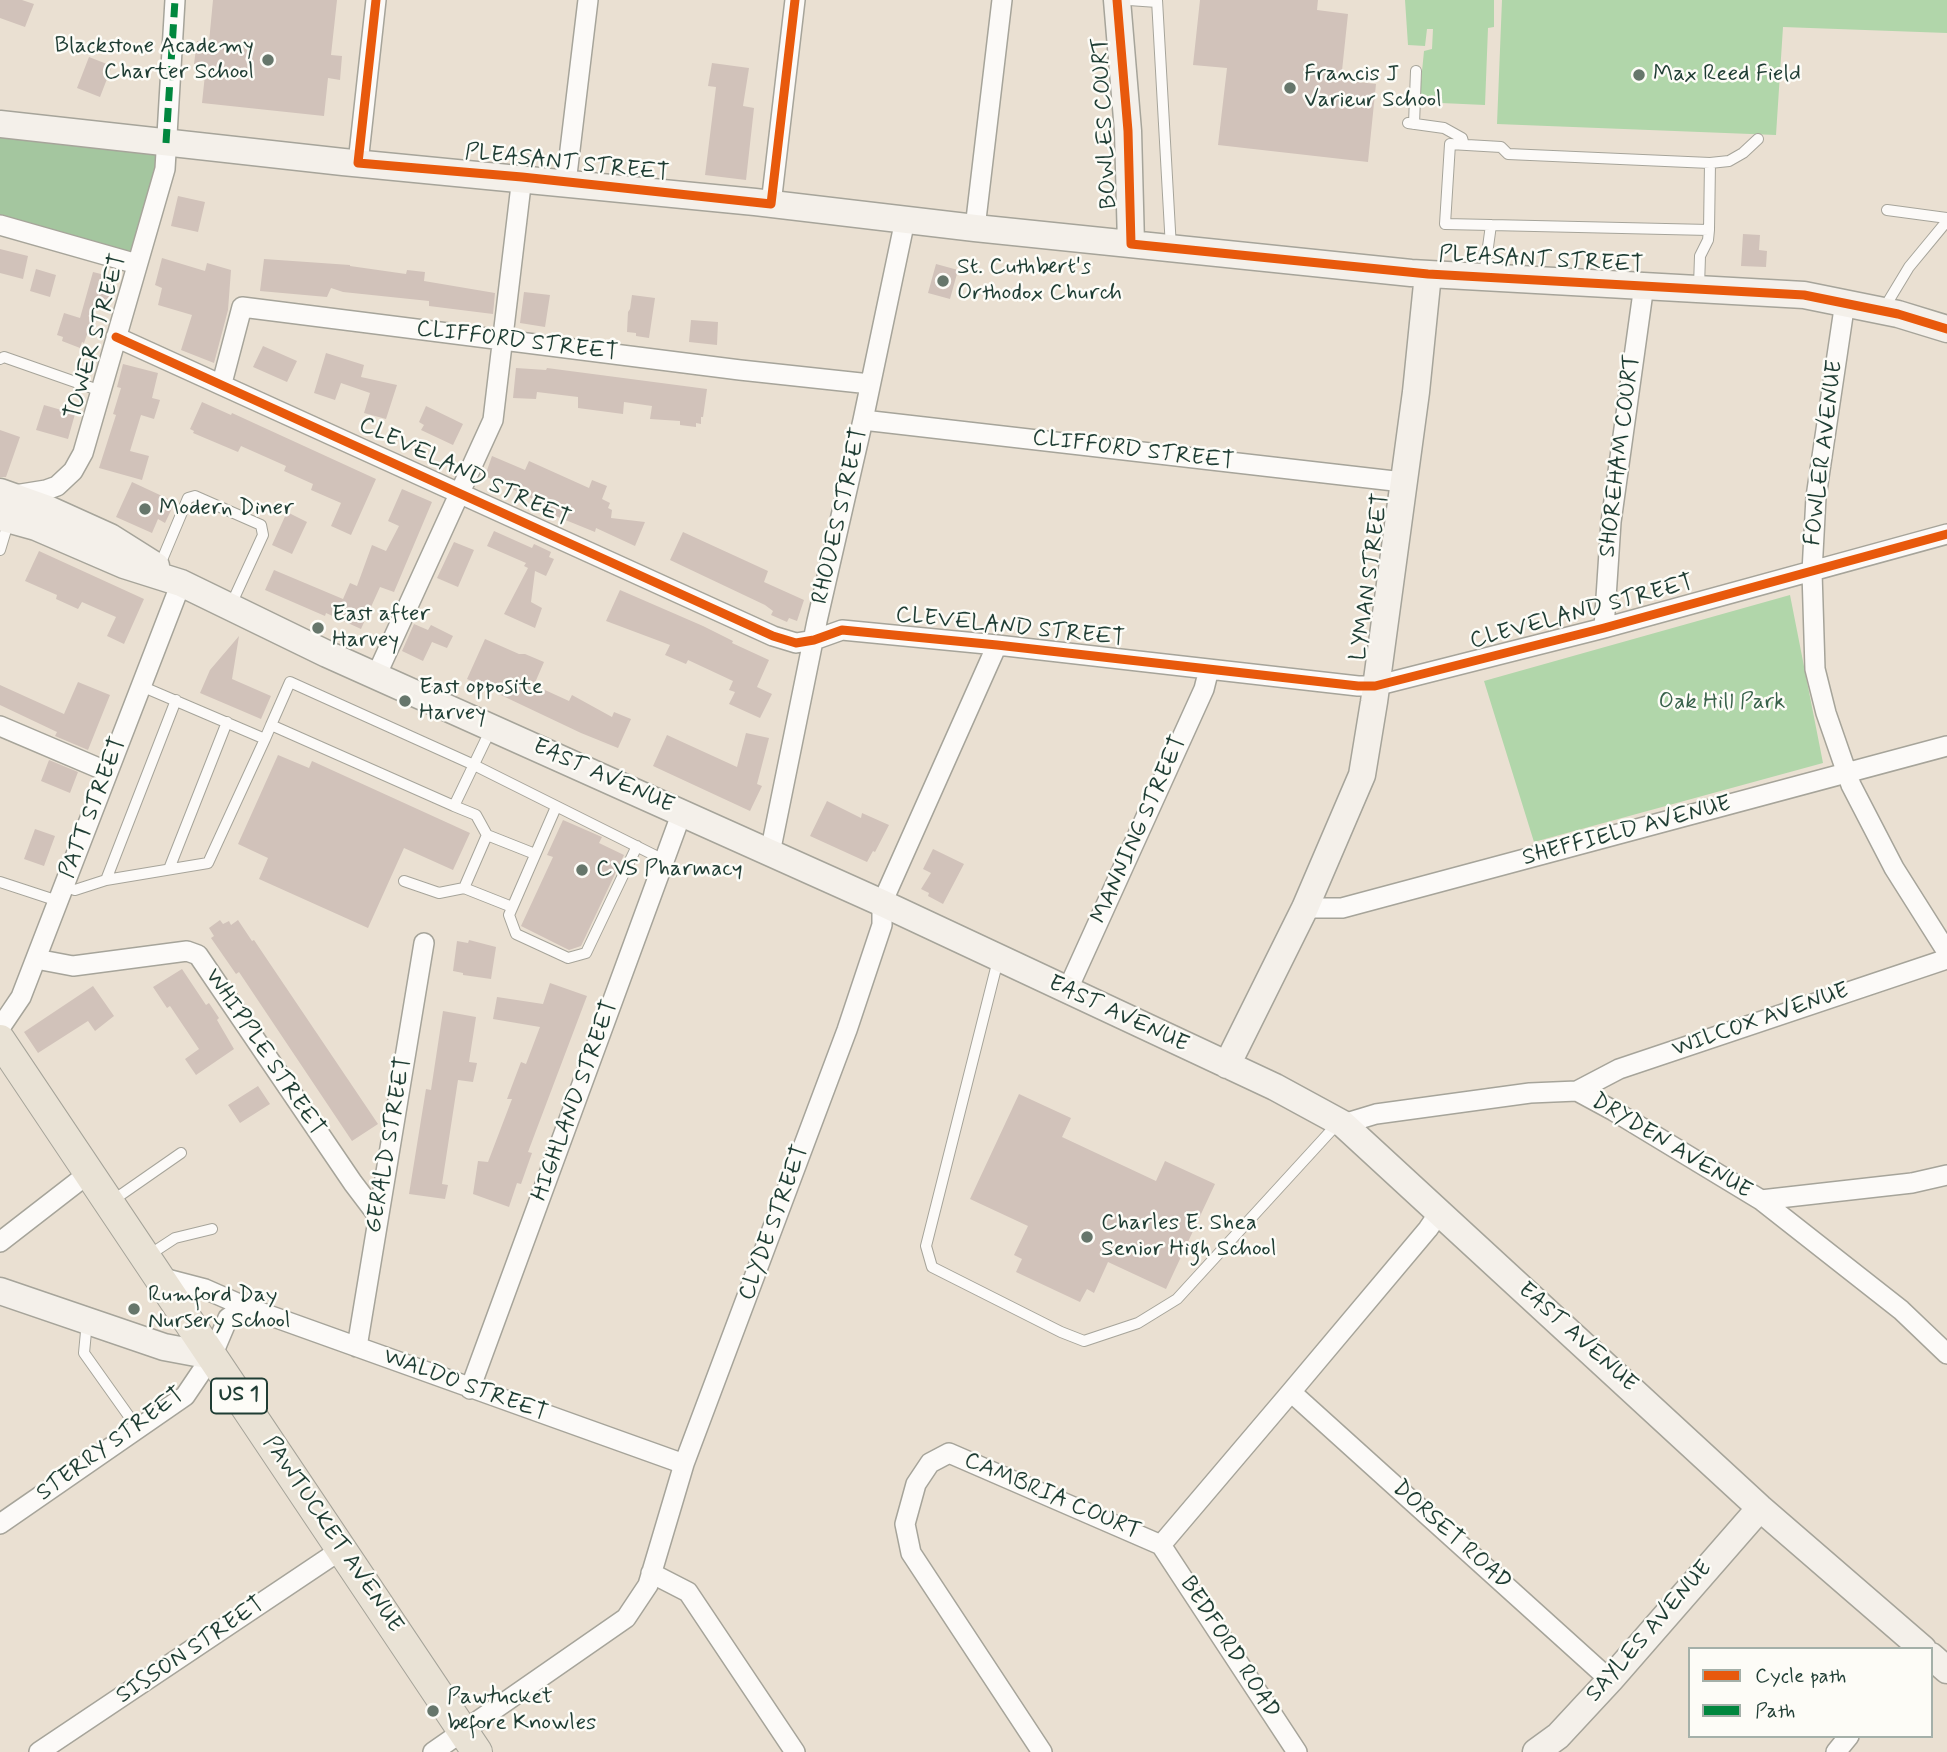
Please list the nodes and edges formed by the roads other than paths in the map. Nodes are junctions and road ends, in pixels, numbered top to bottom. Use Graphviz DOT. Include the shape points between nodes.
graph roads {
  1 [pos="175,0"];
  2 [pos="376,0"];
  3 [pos="588,0"];
  4 [pos="795,0"];
  5 [pos="1002,0"];
  6 [pos="1117,0"];
  7 [pos="1129,0"];
  8 [pos="1157,1"];
  9 [pos="1416,71"];
  10 [pos="0,124"];
  11 [pos="1758,139"];
  12 [pos="166,143"];
  13 [pos="1464,145"];
  14 [pos="358,163"];
  15 [pos="1710,163"];
  16 [pos="522,177"];
  17 [pos="566,183"];
  18 [pos="771,204"];
  19 [pos="1887,210"];
  20 [pos="905,220"];
  21 [pos="1947,220"];
  22 [pos="0,225"];
  23 [pos="1490,225"];
  24 [pos="975,228"];
  25 [pos="1709,230"];
  26 [pos="1131,244"];
  27 [pos="1171,249"];
  28 [pos="137,264"];
  29 [pos="1429,274"];
  30 [pos="1484,277"];
  31 [pos="1644,285"];
  32 [pos="1699,288"];
  33 [pos="1845,302"];
  34 [pos="1882,310"];
  35 [pos="1947,329"];
  36 [pos="116,337"];
  37 [pos="502,341"];
  38 [pos="0,359"];
  39 [pos="222,383"];
  40 [pos="870,384"];
  41 [pos="101,391"];
  42 [pos="863,419"];
  43 [pos="1403,482"];
  44 [pos="461,492"];
  45 [pos="4,506"];
  46 [pos="1947,534"];
  47 [pos="0,550"];
  48 [pos="159,567"];
  49 [pos="1812,572"];
  50 [pos="181,583"];
  51 [pos="230,607"];
  52 [pos="1604,628"];
  53 [pos="814,640"];
  54 [pos="997,645"];
  55 [pos="1209,669"];
  56 [pos="376,676"];
  57 [pos="141,686"];
  58 [pos="1375,686"];
  59 [pos="176,701"];
  60 [pos="227,723"];
  61 [pos="271,725"];
  62 [pos="0,726"];
  63 [pos="491,728"];
  64 [pos="265,739"];
  65 [pos="1947,746"];
  66 [pos="474,765"];
  67 [pos="108,772"];
  68 [pos="1846,774"];
  69 [pos="454,806"];
  70 [pos="556,807"];
  71 [pos="682,813"];
  72 [pos="487,835"];
  73 [pos="637,846"];
  74 [pos="770,853"];
  75 [pos="536,854"];
  76 [pos="664,860"];
  77 [pos="169,869"];
  78 [pos="106,880"];
  79 [pos="0,881"];
  80 [pos="404,881"];
  81 [pos="464,888"];
  82 [pos="61,894"];
  83 [pos="882,903"];
  84 [pos="512,907"];
  85 [pos="1305,908"];
  86 [pos="424,943"];
  87 [pos="1947,952"];
  88 [pos="999,958"];
  89 [pos="1947,958"];
  90 [pos="36,960"];
  91 [pos="1068,990"];
  92 [pos="0,1028"];
  93 [pos="5,1054"];
  94 [pos="1227,1065"];
  95 [pos="1577,1091"];
  96 [pos="1341,1123"];
  97 [pos="181,1153"];
  98 [pos="89,1173"];
  99 [pos="1947,1175"];
  100 [pos="1761,1200"];
  101 [pos="109,1203"];
  102 [pos="1438,1213"];
  103 [pos="378,1216"];
  104 [pos="212,1229"];
  105 [pos="0,1242"];
  106 [pos="152,1267"];
  107 [pos="0,1291"];
  108 [pos="246,1307"];
  109 [pos="87,1321"];
  110 [pos="357,1347"];
  111 [pos="1947,1354"];
  112 [pos="212,1356"];
  113 [pos="470,1389"];
  114 [pos="1292,1392"];
  115 [pos="138,1429"];
  116 [pos="684,1464"];
  117 [pos="1760,1507"];
  118 [pos="0,1523"];
  119 [pos="1161,1545"];
  120 [pos="342,1549"];
  121 [pos="651,1573"];
  122 [pos="1921,1647"];
  123 [pos="1933,1658"];
  124 [pos="1947,1670"];
  125 [pos="1610,1680"];
  126 [pos="1847,1738"];
  127 [pos="470,1742"];
  128 [pos="39,1752"];
  129 [pos="433,1752"];
  130 [pos="795,1752"];
  131 [pos="1042,1752"];
  132 [pos="1297,1752"];
  133 [pos="1536,1752"];
  134 [pos="1836,1752"];
  1 -- 12 [label="street, TOWER STREET"];
  2 -- 14 [label="street"];
  3 -- 17 [label="street"];
  4 -- 18 [label="street"];
  5 -- 24 [label="street"];
  6 -- 26 [label="street, BOWLES COURT"];
  7 -- 8 [label="lane"];
  8 -- 27 [label="lane"];
  9 -- 13 [label="lane" via="1411,124 1455,132"];
  10 -- 12 [label="street, PLEASANT STREET"];
  11 -- 15 [label="lane" via="1729,161"];
  12 -- 14 [label="street, PLEASANT STREET"];
  12 -- 28 [label="street, TOWER STREET" via="162,180"];
  13 -- 15 [label="lane" via="1501,148 1508,154"];
  13 -- 23 [label="lane" via="1450,144 1445,224"];
  14 -- 16 [label="street, PLEASANT STREET"];
  15 -- 25 [label="lane"];
  16 -- 17 [label="street, PLEASANT STREET"];
  16 -- 37 [label="street"];
  17 -- 18 [label="street, PLEASANT STREET"];
  18 -- 20 [label="street, PLEASANT STREET"];
  19 -- 21 [label="lane"];
  20 -- 24 [label="street, PLEASANT STREET"];
  20 -- 40 [label="street, RHODES STREET"];
  21 -- 34 [label="lane"];
  22 -- 28 [label="street"];
  23 -- 25 [label="lane"];
  23 -- 30 [label="lane"];
  24 -- 26 [label="street, PLEASANT STREET"];
  25 -- 32 [label="lane" via="1700,256"];
  26 -- 27 [label="street, PLEASANT STREET"];
  27 -- 29 [label="street, PLEASANT STREET"];
  28 -- 36 [label="street, TOWER STREET"];
  29 -- 30 [label="street, PLEASANT STREET"];
  29 -- 43 [label="street, LYMAN STREET"];
  30 -- 31 [label="street, PLEASANT STREET"];
  31 -- 32 [label="street, PLEASANT STREET"];
  31 -- 52 [label="street, SHOREHAM COURT" via="1611,522"];
  32 -- 33 [label="street, PLEASANT STREET"];
  33 -- 34 [label="street, PLEASANT STREET"];
  33 -- 49 [label="street, FOWLER AVENUE" via="1816,497"];
  34 -- 35 [label="street, PLEASANT STREET"];
  36 -- 39 [label="street, CLEVELAND STREET"];
  36 -- 41 [label="street, TOWER STREET"];
  37 -- 39 [label="street, CLIFFORD STREET" via="242,307"];
  37 -- 40 [label="street, CLIFFORD STREET"];
  37 -- 44 [label="street" via="493,420"];
  38 -- 41 [label="lane"];
  39 -- 44 [label="street, CLEVELAND STREET"];
  40 -- 42 [label="street, RHODES STREET"];
  41 -- 45 [label="street, TOWER STREET" via="73,471 57,486"];
  42 -- 43 [label="street, CLIFFORD STREET"];
  42 -- 53 [label="street, RHODES STREET"];
  43 -- 58 [label="street, LYMAN STREET"];
  44 -- 53 [label="street, CLEVELAND STREET" via="788,642"];
  44 -- 56 [label="street"];
  45 -- 47 [label="lane" via="6,530"];
  45 -- 48 [label="street, EAST AVENUE" via="48,509 110,537"];
  45 -- 50 [label="street, EAST AVENUE" via="36,527 124,565"];
  46 -- 49 [label="street, CLEVELAND STREET"];
  48 -- 50 [label="street, EAST AVENUE"];
  48 -- 51 [label="lane" via="188,498 195,496 261,525 263,535"];
  49 -- 52 [label="street, CLEVELAND STREET"];
  49 -- 68 [label="street, FOWLER AVENUE" via="1815,669"];
  50 -- 51 [label="street, EAST AVENUE"];
  50 -- 57 [label="street, PATT STREET"];
  51 -- 56 [label="street, EAST AVENUE"];
  52 -- 58 [label="street, CLEVELAND STREET"];
  53 -- 54 [label="street, CLEVELAND STREET" via="842,630"];
  53 -- 74 [label="street, RHODES STREET"];
  54 -- 55 [label="street, CLEVELAND STREET"];
  54 -- 83 [label="street, CLYDE STREET"];
  55 -- 58 [label="street, CLEVELAND STREET"];
  55 -- 91 [label="street, MANNING STREET"];
  56 -- 63 [label="street, EAST AVENUE"];
  57 -- 59 [label="lane"];
  57 -- 67 [label="street, PATT STREET"];
  58 -- 85 [label="street, LYMAN STREET" via="1362,775"];
  59 -- 60 [label="lane"];
  59 -- 78 [label="lane"];
  60 -- 64 [label="lane"];
  60 -- 77 [label="lane"];
  61 -- 64 [label="lane"];
  61 -- 66 [label="lane" via="290,682"];
  61 -- 69 [label="lane"];
  62 -- 67 [label="street"];
  63 -- 66 [label="lane"];
  63 -- 71 [label="street, EAST AVENUE"];
  64 -- 77 [label="lane" via="208,863"];
  65 -- 68 [label="street, SHEFFIELD AVENUE"];
  66 -- 69 [label="lane"];
  66 -- 70 [label="lane"];
  67 -- 82 [label="street, PATT STREET"];
  68 -- 85 [label="street, SHEFFIELD AVENUE" via="1342,908"];
  68 -- 87 [label="street, FOWLER AVENUE" via="1894,868"];
  69 -- 72 [label="lane" via="476,815"];
  70 -- 73 [label="lane"];
  70 -- 75 [label="lane"];
  71 -- 74 [label="street, EAST AVENUE"];
  71 -- 76 [label="street, HIGHLAND STREET"];
  72 -- 75 [label="lane"];
  72 -- 81 [label="lane"];
  73 -- 76 [label="lane"];
  73 -- 84 [label="lane" via="586,953 568,958 516,934 509,915"];
  74 -- 83 [label="street, EAST AVENUE"];
  75 -- 84 [label="lane"];
  76 -- 113 [label="street, HIGHLAND STREET"];
  77 -- 78 [label="lane"];
  78 -- 82 [label="lane"];
  79 -- 82 [label="lane"];
  80 -- 81 [label="lane" via="439,894"];
  81 -- 84 [label="lane"];
  82 -- 90 [label="street, PATT STREET"];
  83 -- 88 [label="street, EAST AVENUE"];
  83 -- 116 [label="street, CLYDE STREET" via="882,925 847,1030"];
  85 -- 94 [label="street, LYMAN STREET"];
  86 -- 103 [label="street, GERALD STREET"];
  88 -- 91 [label="street, EAST AVENUE"];
  88 -- 96 [label="lane" via="926,1246 932,1267 1061,1332 1084,1342 1138,1323 1177,1299"];
  89 -- 95 [label="street, WILCOX AVENUE" via="1619,1069"];
  90 -- 92 [label="street, PATT STREET" via="21,997"];
  90 -- 103 [label="street, WHIPPLE STREET" via="73,966 187,951 198,955"];
  91 -- 94 [label="street, EAST AVENUE"];
  93 -- 98 [label="main road, PAWTUCKET AVENUE / US 1"];
  94 -- 96 [label="street, EAST AVENUE"];
  95 -- 96 [label="street, DRYDEN AVENUE" via="1530,1093"];
  95 -- 100 [label="street, DRYDEN AVENUE"];
  96 -- 102 [label="street, EAST AVENUE"];
  97 -- 101 [label="lane"];
  98 -- 101 [label="main road, PAWTUCKET AVENUE / US 1"];
  98 -- 105 [label="street"];
  99 -- 100 [label="street"];
  100 -- 111 [label="street, DRYDEN AVENUE" via="1901,1310"];
  101 -- 106 [label="main road, PAWTUCKET AVENUE / US 1"];
  102 -- 114 [label="street, CAMBRIA COURT"];
  102 -- 117 [label="street, EAST AVENUE"];
  103 -- 110 [label="street, GERALD STREET"];
  104 -- 106 [label="lane" via="175,1238"];
  106 -- 108 [label="street, WALDO STREET"];
  106 -- 112 [label="main road, PAWTUCKET AVENUE / US 1"];
  107 -- 109 [label="street"];
  108 -- 110 [label="street, WALDO STREET"];
  108 -- 112 [label="street" via="228,1318"];
  109 -- 112 [label="street" via="164,1347"];
  109 -- 115 [label="lane" via="84,1353"];
  110 -- 113 [label="street, WALDO STREET"];
  112 -- 115 [label="street, STERRY STREET" via="185,1396"];
  112 -- 120 [label="main road, PAWTUCKET AVENUE / US 1"];
  113 -- 116 [label="street, WALDO STREET"];
  114 -- 119 [label="street, CAMBRIA COURT"];
  114 -- 125 [label="street, DORSET ROAD"];
  115 -- 118 [label="street, STERRY STREET"];
  116 -- 121 [label="street, CLYDE STREET"];
  117 -- 122 [label="street, EAST AVENUE"];
  117 -- 125 [label="street, SAYLES AVENUE"];
  119 -- 131 [label="street, CAMBRIA COURT" via="948,1453 930,1463 916,1484 905,1524 911,1553"];
  119 -- 132 [label="street, BEDFORD ROAD"];
  120 -- 127 [label="main road, PAWTUCKET AVENUE / US 1"];
  120 -- 128 [label="street, SISSON STREET"];
  121 -- 127 [label="street, CLYDE STREET" via="626,1618"];
  121 -- 130 [label="street" via="688,1592"];
  123 -- 124 [label="street, EAST AVENUE"];
  125 -- 133 [label="street, SAYLES AVENUE" via="1558,1736"];
  126 -- 134 [label="street"];
  127 -- 129 [label="street, CLYDE STREET"];
}
